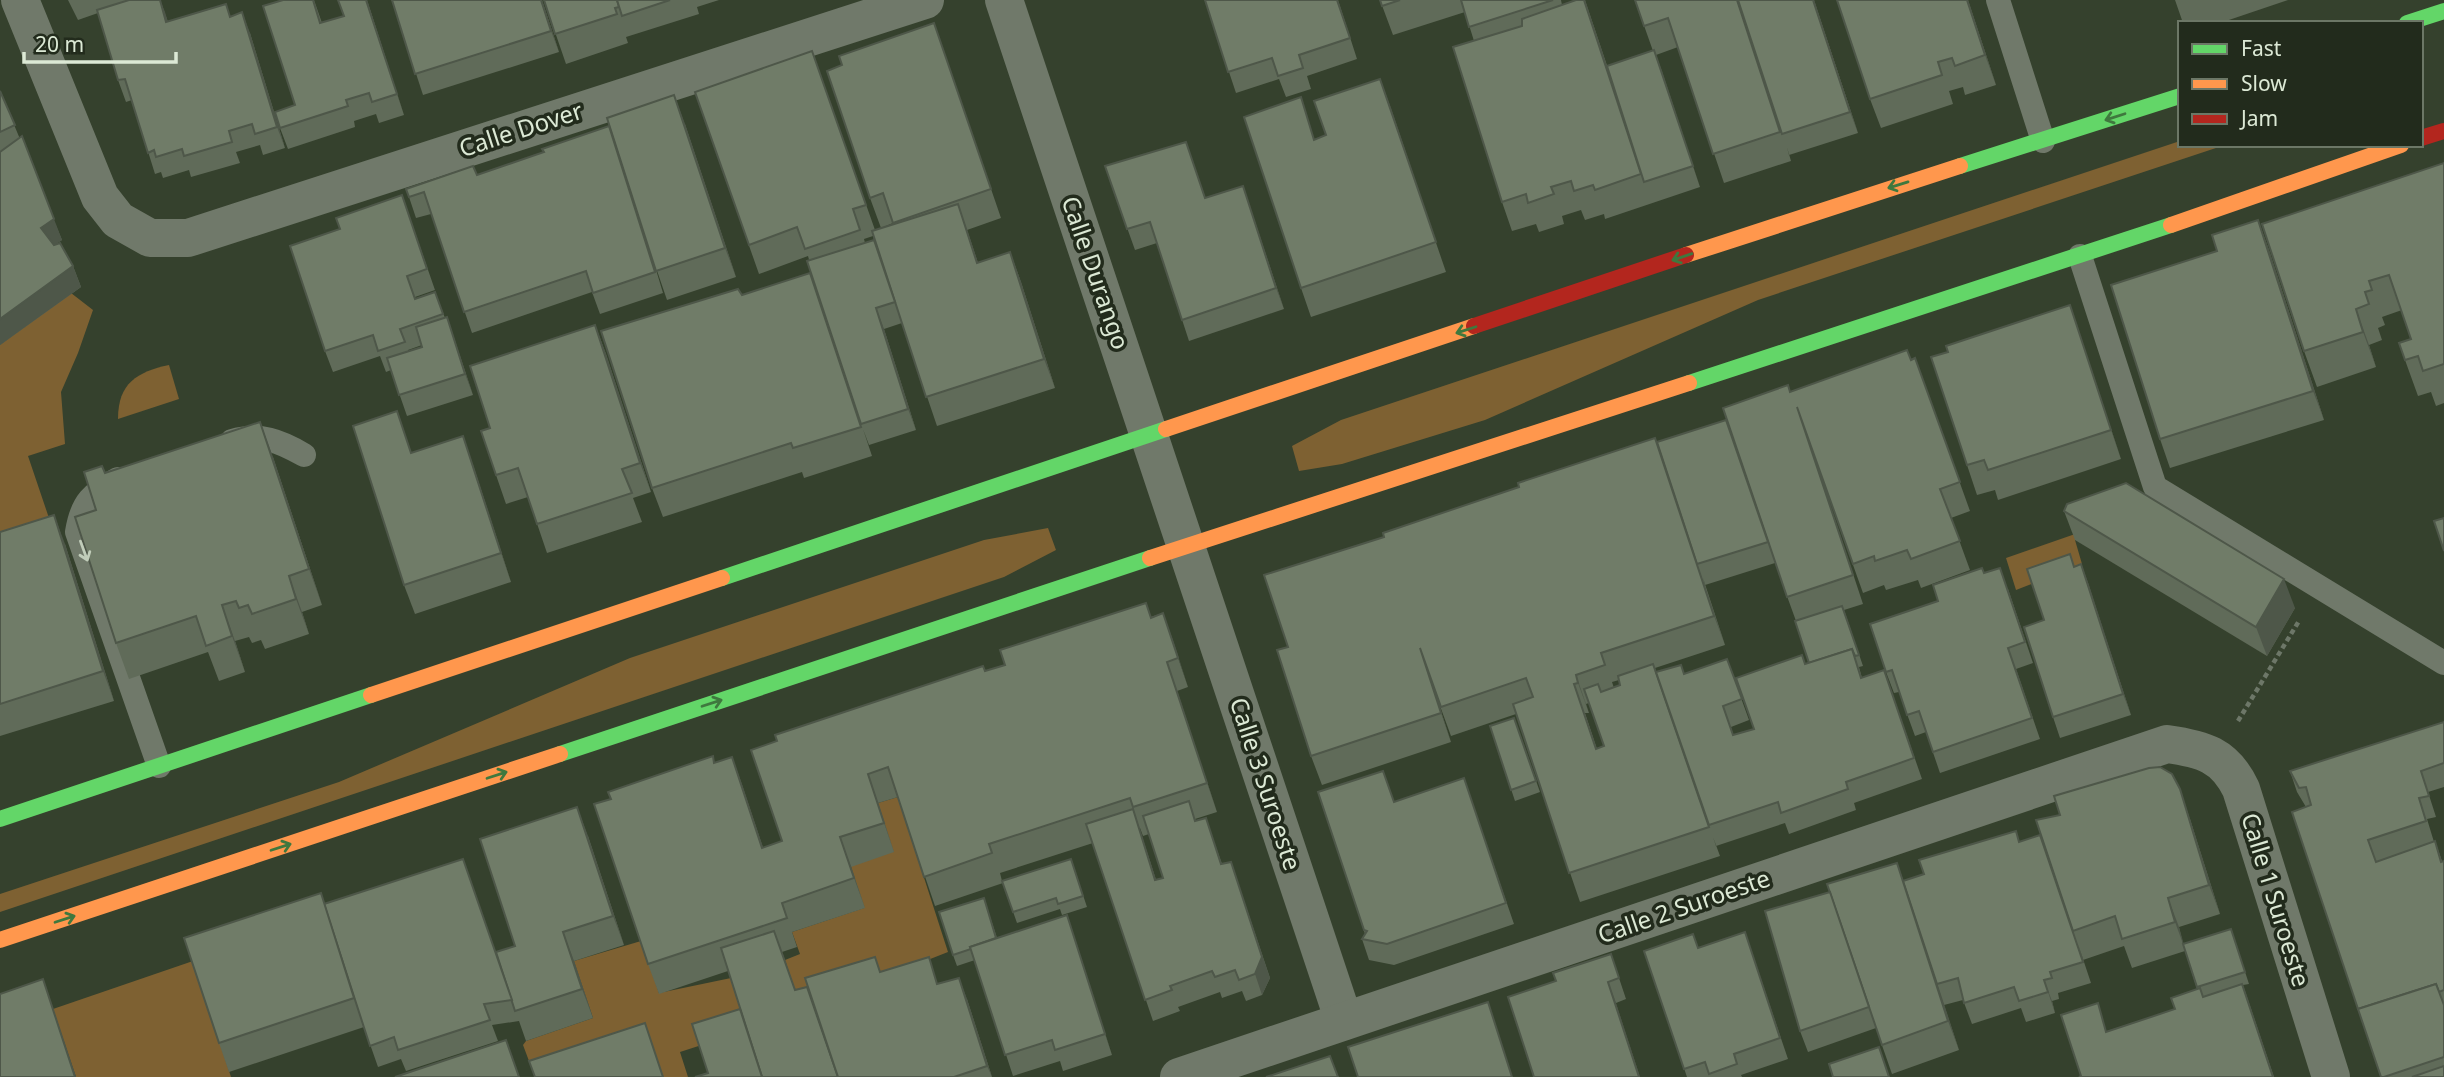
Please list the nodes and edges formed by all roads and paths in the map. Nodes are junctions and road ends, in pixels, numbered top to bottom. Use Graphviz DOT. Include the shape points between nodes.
graph roads {
  1 [pos="20,0"];
  2 [pos="925,0"];
  3 [pos="1004,0"];
  4 [pos="1998,0"];
  5 [pos="2444,11"];
  6 [pos="2413,21"];
  7 [pos="2178,97"];
  8 [pos="2444,131"];
  9 [pos="2423,137"];
  10 [pos="2043,141"];
  11 [pos="2395,147"];
  12 [pos="2080,256"];
  13 [pos="1150,436"];
  14 [pos="216,446"];
  15 [pos="304,455"];
  16 [pos="140,468"];
  17 [pos="1186,546"];
  18 [pos="2320,587"];
  19 [pos="2444,663"];
  20 [pos="2202,752"];
  21 [pos="159,765"];
  22 [pos="0,819"];
  23 [pos="0,940"];
  24 [pos="1344,1021"];
  25 [pos="1179,1077"];
  26 [pos="2331,1077"];
  1 -- 2 [label="street, Calle Dover" via="100,197 118,220 150,238 188,238"];
  3 -- 13 [label="street, Calle Durango"];
  4 -- 10 [label="lane"];
  5 -- 6 [label="main road"];
  7 -- 10 [label="main road, one-way"];
  8 -- 9 [label="main road"];
  10 -- 13 [label="main road, one-way" via="1891,187"];
  11 -- 12 [label="main road"];
  12 -- 17 [label="main road"];
  12 -- 18 [label="lane" via="2155,487"];
  13 -- 17 [label="street, Calle Durango"];
  13 -- 21 [label="main road"];
  14 -- 15 [label="lane" via="263,437"];
  16 -- 21 [label="lane, one-way" via="88,500 80,511 77,531"];
  23 -- 17 [label="main road, one-way"];
  17 -- 24 [label="street, Calle 3 Suroeste"];
  18 -- 19 [label="lane"];
  18 -- 20 [label="path"];
  20 -- 24 [label="street, Calle 2 Suroeste" via="2167,744"];
  20 -- 26 [label="street, Calle 1 Suroeste" via="2232,771 2241,789"];
  21 -- 22 [label="main road"];
  24 -- 25 [label="street, Calle 2 Suroeste"];
}
